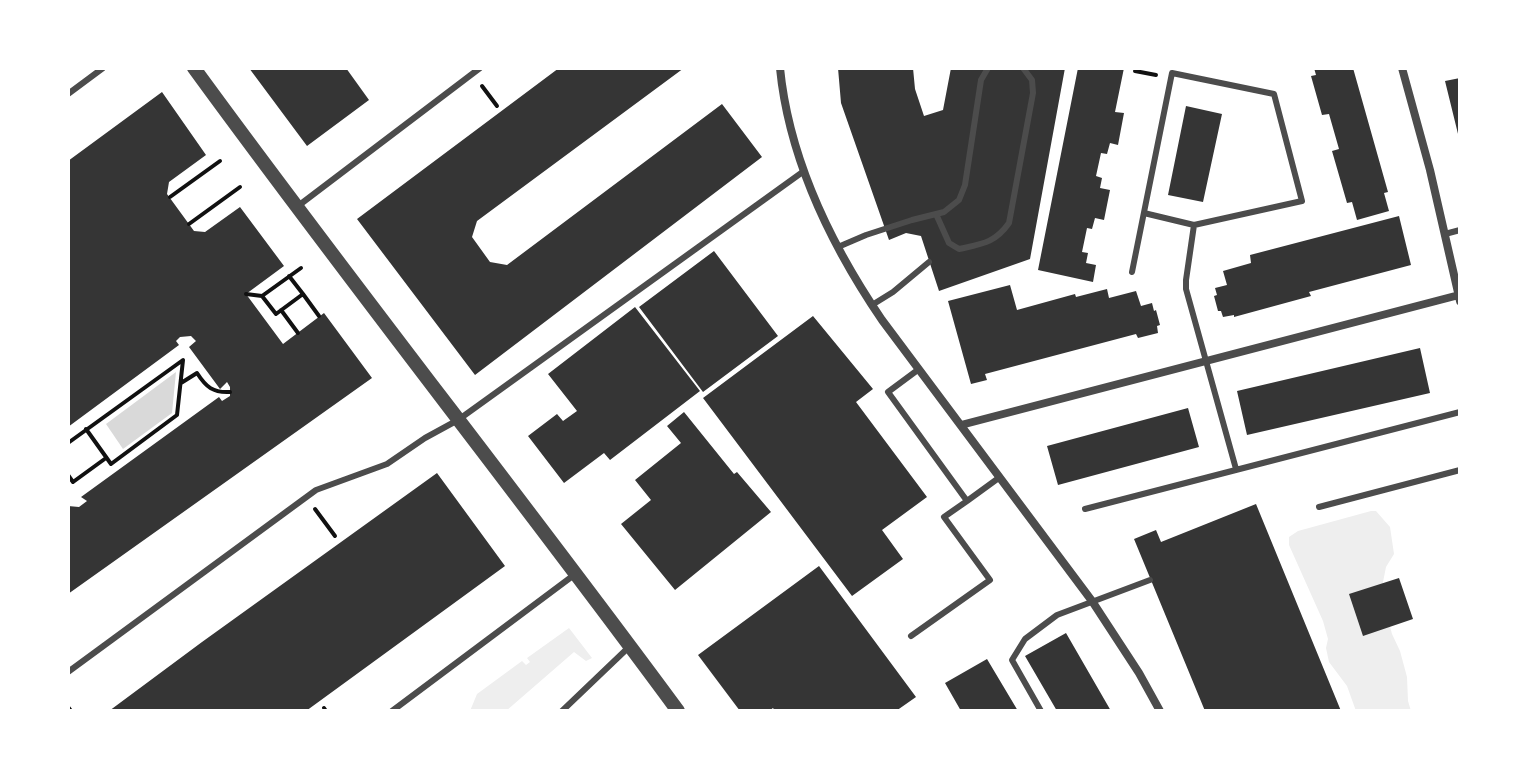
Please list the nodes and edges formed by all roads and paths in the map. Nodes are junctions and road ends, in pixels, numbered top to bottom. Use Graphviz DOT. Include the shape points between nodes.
graph roads {
  1 [pos="103,68"];
  2 [pos="194,68"];
  3 [pos="480,68"];
  4 [pos="780,68"];
  5 [pos="988,68"];
  6 [pos="1023,68"];
  7 [pos="1402,68"];
  8 [pos="1135,71"];
  9 [pos="473,73"];
  10 [pos="1171,78"];
  11 [pos="68,94"];
  12 [pos="497,106"];
  13 [pos="220,161"];
  14 [pos="804,171"];
  15 [pos="240,187"];
  16 [pos="170,197"];
  17 [pos="297,207"];
  18 [pos="1144,213"];
  19 [pos="936,214"];
  20 [pos="189,224"];
  21 [pos="1194,225"];
  22 [pos="1460,230"];
  23 [pos="1445,234"];
  24 [pos="838,247"];
  25 [pos="929,262"];
  26 [pos="301,268"];
  27 [pos="1132,272"];
  28 [pos="289,276"];
  29 [pos="246,294"];
  30 [pos="303,294"];
  31 [pos="262,296"];
  32 [pos="1460,297"];
  33 [pos="872,305"];
  34 [pos="281,310"];
  35 [pos="319,316"];
  36 [pos="298,333"];
  37 [pos="1206,361"];
  38 [pos="919,369"];
  39 [pos="181,383"];
  40 [pos="230,392"];
  41 [pos="1460,412"];
  42 [pos="458,420"];
  43 [pos="961,425"];
  44 [pos="86,429"];
  45 [pos="68,443"];
  46 [pos="106,458"];
  47 [pos="1236,469"];
  48 [pos="1460,470"];
  49 [pos="68,475"];
  50 [pos="1000,477"];
  51 [pos="306,497"];
  52 [pos="967,501"];
  53 [pos="1319,507"];
  54 [pos="1085,509"];
  55 [pos="335,536"];
  56 [pos="577,573"];
  57 [pos="1150,580"];
  58 [pos="1092,601"];
  59 [pos="911,636"];
  60 [pos="630,646"];
  61 [pos="68,672"];
  62 [pos="392,711"];
  63 [pos="562,711"];
  64 [pos="678,711"];
  65 [pos="1041,711"];
  66 [pos="1160,711"];
  1 -- 11 [label="lane"];
  2 -- 17 [label="street"];
  3 -- 9 [label="lane"];
  4 -- 14 [label="street" via="790,129"];
  5 -- 19 [label="lane" via="981,80 965,185 959,200"];
  6 -- 19 [label="lane" via="1033,93 1009,223 987,243 959,249 949,243"];
  7 -- 23 [label="street"];
  8 -- 10 [label="path"];
  9 -- 12 [label="path"];
  9 -- 17 [label="lane"];
  10 -- 18 [label="lane"];
  10 -- 21 [label="lane" via="1172,73 1274,94 1302,201"];
  13 -- 16 [label="path"];
  14 -- 24 [label="street"];
  14 -- 42 [label="lane"];
  15 -- 20 [label="path"];
  17 -- 42 [label="street"];
  18 -- 21 [label="lane"];
  18 -- 27 [label="lane"];
  19 -- 24 [label="lane"];
  21 -- 37 [label="lane" via="1186,289"];
  22 -- 23 [label="lane"];
  23 -- 32 [label="street"];
  24 -- 33 [label="street"];
  25 -- 33 [label="lane"];
  26 -- 28 [label="path"];
  28 -- 30 [label="path"];
  28 -- 31 [label="path"];
  29 -- 31 [label="path"];
  30 -- 34 [label="path"];
  30 -- 35 [label="path"];
  31 -- 34 [label="path" via="276,314"];
  32 -- 37 [label="street"];
  33 -- 38 [label="street"];
  34 -- 36 [label="path"];
  37 -- 43 [label="street"];
  37 -- 47 [label="lane"];
  38 -- 43 [label="street"];
  38 -- 52 [label="lane" via="888,392"];
  39 -- 40 [label="path" via="197,373 206,387"];
  39 -- 44 [label="path" via="183,360"];
  39 -- 46 [label="path" via="177,415 111,464"];
  41 -- 47 [label="lane"];
  42 -- 51 [label="lane" via="387,464"];
  42 -- 56 [label="street"];
  43 -- 50 [label="street"];
  44 -- 45 [label="path"];
  44 -- 46 [label="path"];
  46 -- 49 [label="path" via="73,482"];
  47 -- 54 [label="lane"];
  48 -- 53 [label="lane"];
  50 -- 52 [label="lane"];
  50 -- 58 [label="street"];
  51 -- 55 [label="path"];
  51 -- 61 [label="lane"];
  52 -- 59 [label="lane" via="944,517 990,580"];
  56 -- 60 [label="street"];
  56 -- 62 [label="lane"];
  57 -- 58 [label="lane"];
  58 -- 65 [label="lane" via="1057,615 1025,639 1012,660"];
  58 -- 66 [label="street"];
  60 -- 63 [label="lane"];
  60 -- 64 [label="street"];
}
